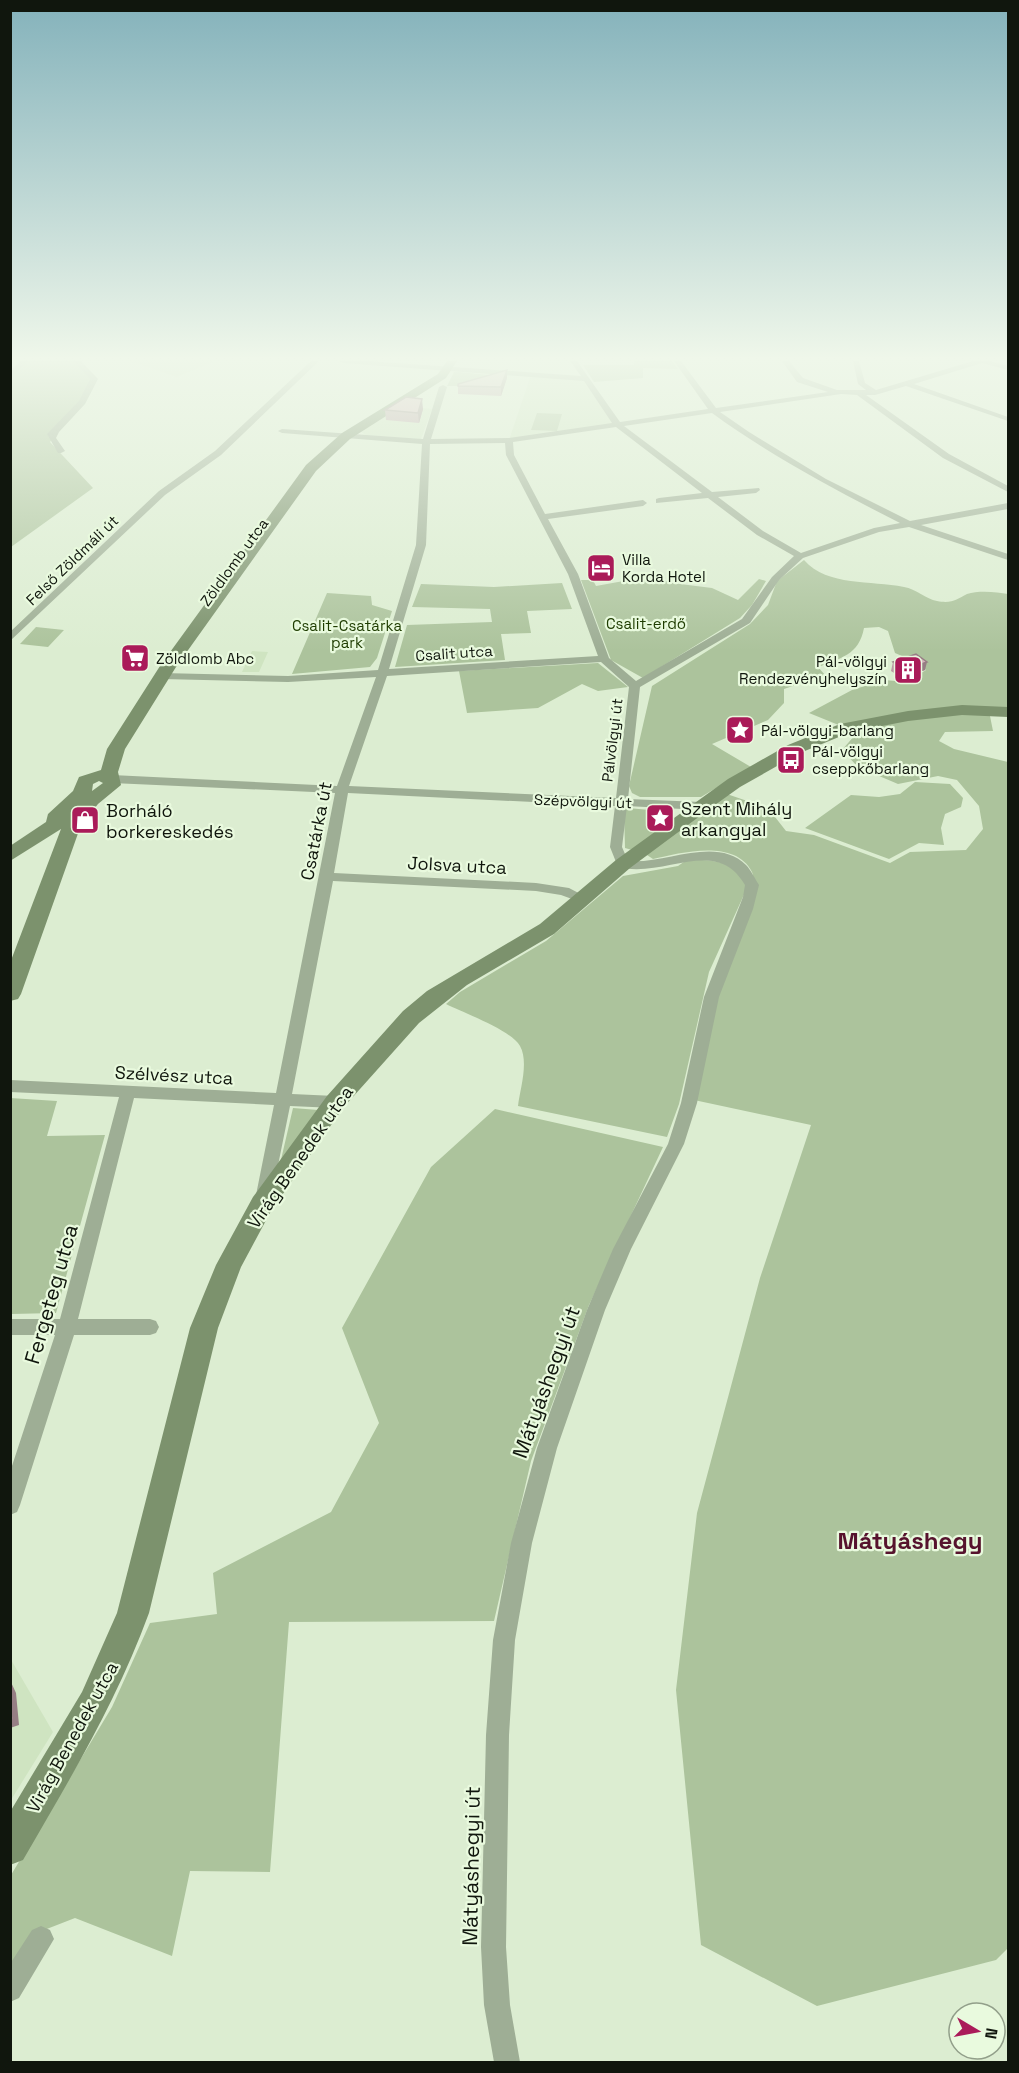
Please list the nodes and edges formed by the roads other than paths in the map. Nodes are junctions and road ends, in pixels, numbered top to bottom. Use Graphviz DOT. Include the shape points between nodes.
graph roads {
  1 [pos="212,458"];
  2 [pos="321,458"];
  3 [pos="425,458"];
  4 [pos="511,458"];
  5 [pos="660,458"];
  6 [pos="784,458"];
  7 [pos="949,458"];
  8 [pos="1008,489"];
  9 [pos="756,490"];
  10 [pos="708,495"];
  11 [pos="659,501"];
  12 [pos="643,503"];
  13 [pos="1008,506"];
  14 [pos="543,517"];
  15 [pos="906,523"];
  16 [pos="800,556"];
  17 [pos="1008,557"];
  18 [pos="10,638"];
  19 [pos="604,658"];
  20 [pos="383,672"];
  21 [pos="157,675"];
  22 [pos="635,686"];
  23 [pos="1008,712"];
  24 [pos="106,780"];
  25 [pos="342,790"];
  26 [pos="621,802"];
  27 [pos="701,806"];
  28 [pos="58,827"];
  29 [pos="10,855"];
  30 [pos="623,864"];
  31 [pos="327,877"];
  32 [pos="583,899"];
  33 [pos="10,994"];
  34 [pos="10,1086"];
  35 [pos="128,1092"];
  36 [pos="281,1100"];
  37 [pos="335,1102"];
  38 [pos="262,1204"];
  39 [pos="10,1327"];
  40 [pos="67,1327"];
  41 [pos="150,1327"];
  42 [pos="10,1506"];
  43 [pos="10,1846"];
  44 [pos="41,1939"];
  45 [pos="10,1989"];
  46 [pos="507,2062"];
  1 -- 18 [label="street, Felső Zöldmáli út" via="162,494"];
  2 -- 21 [label="street, Zöldlomb utca"];
  3 -- 20 [label="street, Csatárka út" via="421,545"];
  4 -- 14 [label="street"];
  5 -- 10 [label="street"];
  6 -- 15 [label="street"];
  7 -- 8 [label="street"];
  9 -- 10 [label="street"];
  10 -- 11 [label="street"];
  10 -- 16 [label="street"];
  12 -- 14 [label="street"];
  13 -- 15 [label="street, Pálvölgyi út"];
  14 -- 19 [label="street" via="573,574"];
  15 -- 16 [label="street, Pálvölgyi út"];
  15 -- 17 [label="street"];
  16 -- 22 [label="street, Pálvölgyi út" via="775,579 746,621"];
  19 -- 20 [label="street, Csalit utca"];
  19 -- 22 [label="street"];
  20 -- 21 [label="street, Csalit utca" via="244,680"];
  20 -- 25 [label="street, Csatárka út"];
  21 -- 24 [label="street, Zöldlomb utca" via="105,748"];
  22 -- 26 [label="street, Pálvölgyi út"];
  23 -- 27 [label="street" via="943,711 832,732 783,754"];
  24 -- 25 [label="street, Szépvölgyi út"];
  24 -- 28 [label="street" via="83,783 82,793 55,818"];
  25 -- 26 [label="street, Szépvölgyi út"];
  25 -- 31 [label="street, Csatárka út"];
  26 -- 27 [label="street, Szépvölgyi út"];
  26 -- 30 [label="street, Pálvölgyi út" via="616,847"];
  27 -- 30 [label="street, Virág Benedek utca"];
  28 -- 29 [label="street"];
  28 -- 33 [label="street" via="64,851"];
  30 -- 32 [label="street, Virág Benedek utca"];
  30 -- 46 [label="street, Mátyáshegyi út" via="641,868 688,857 719,857 741,868 752,885 748,905 718,977 676,1143 616,1263 546,1445 514,1570 501,1676 493,1896 498,2024"];
  31 -- 32 [label="street, Jolsva utca" via="536,887 564,891"];
  31 -- 36 [label="street, Csatárka út"];
  32 -- 37 [label="street, Virág Benedek utca" via="547,929 435,996 411,1017"];
  34 -- 35 [label="street, Szélvész utca"];
  35 -- 36 [label="street, Szélvész utca"];
  35 -- 40 [label="street, Fergeteg utca"];
  36 -- 37 [label="street, Szélvész utca"];
  36 -- 38 [label="street, Csatárka út"];
  37 -- 38 [label="street, Virág Benedek utca"];
  38 -- 43 [label="street, Virág Benedek utca" via="230,1265 204,1328 133,1613 116,1658 94,1704"];
  39 -- 40 [label="street"];
  40 -- 41 [label="street"];
  40 -- 42 [label="street, Fergeteg utca"];
  44 -- 45 [label="street"];
}
